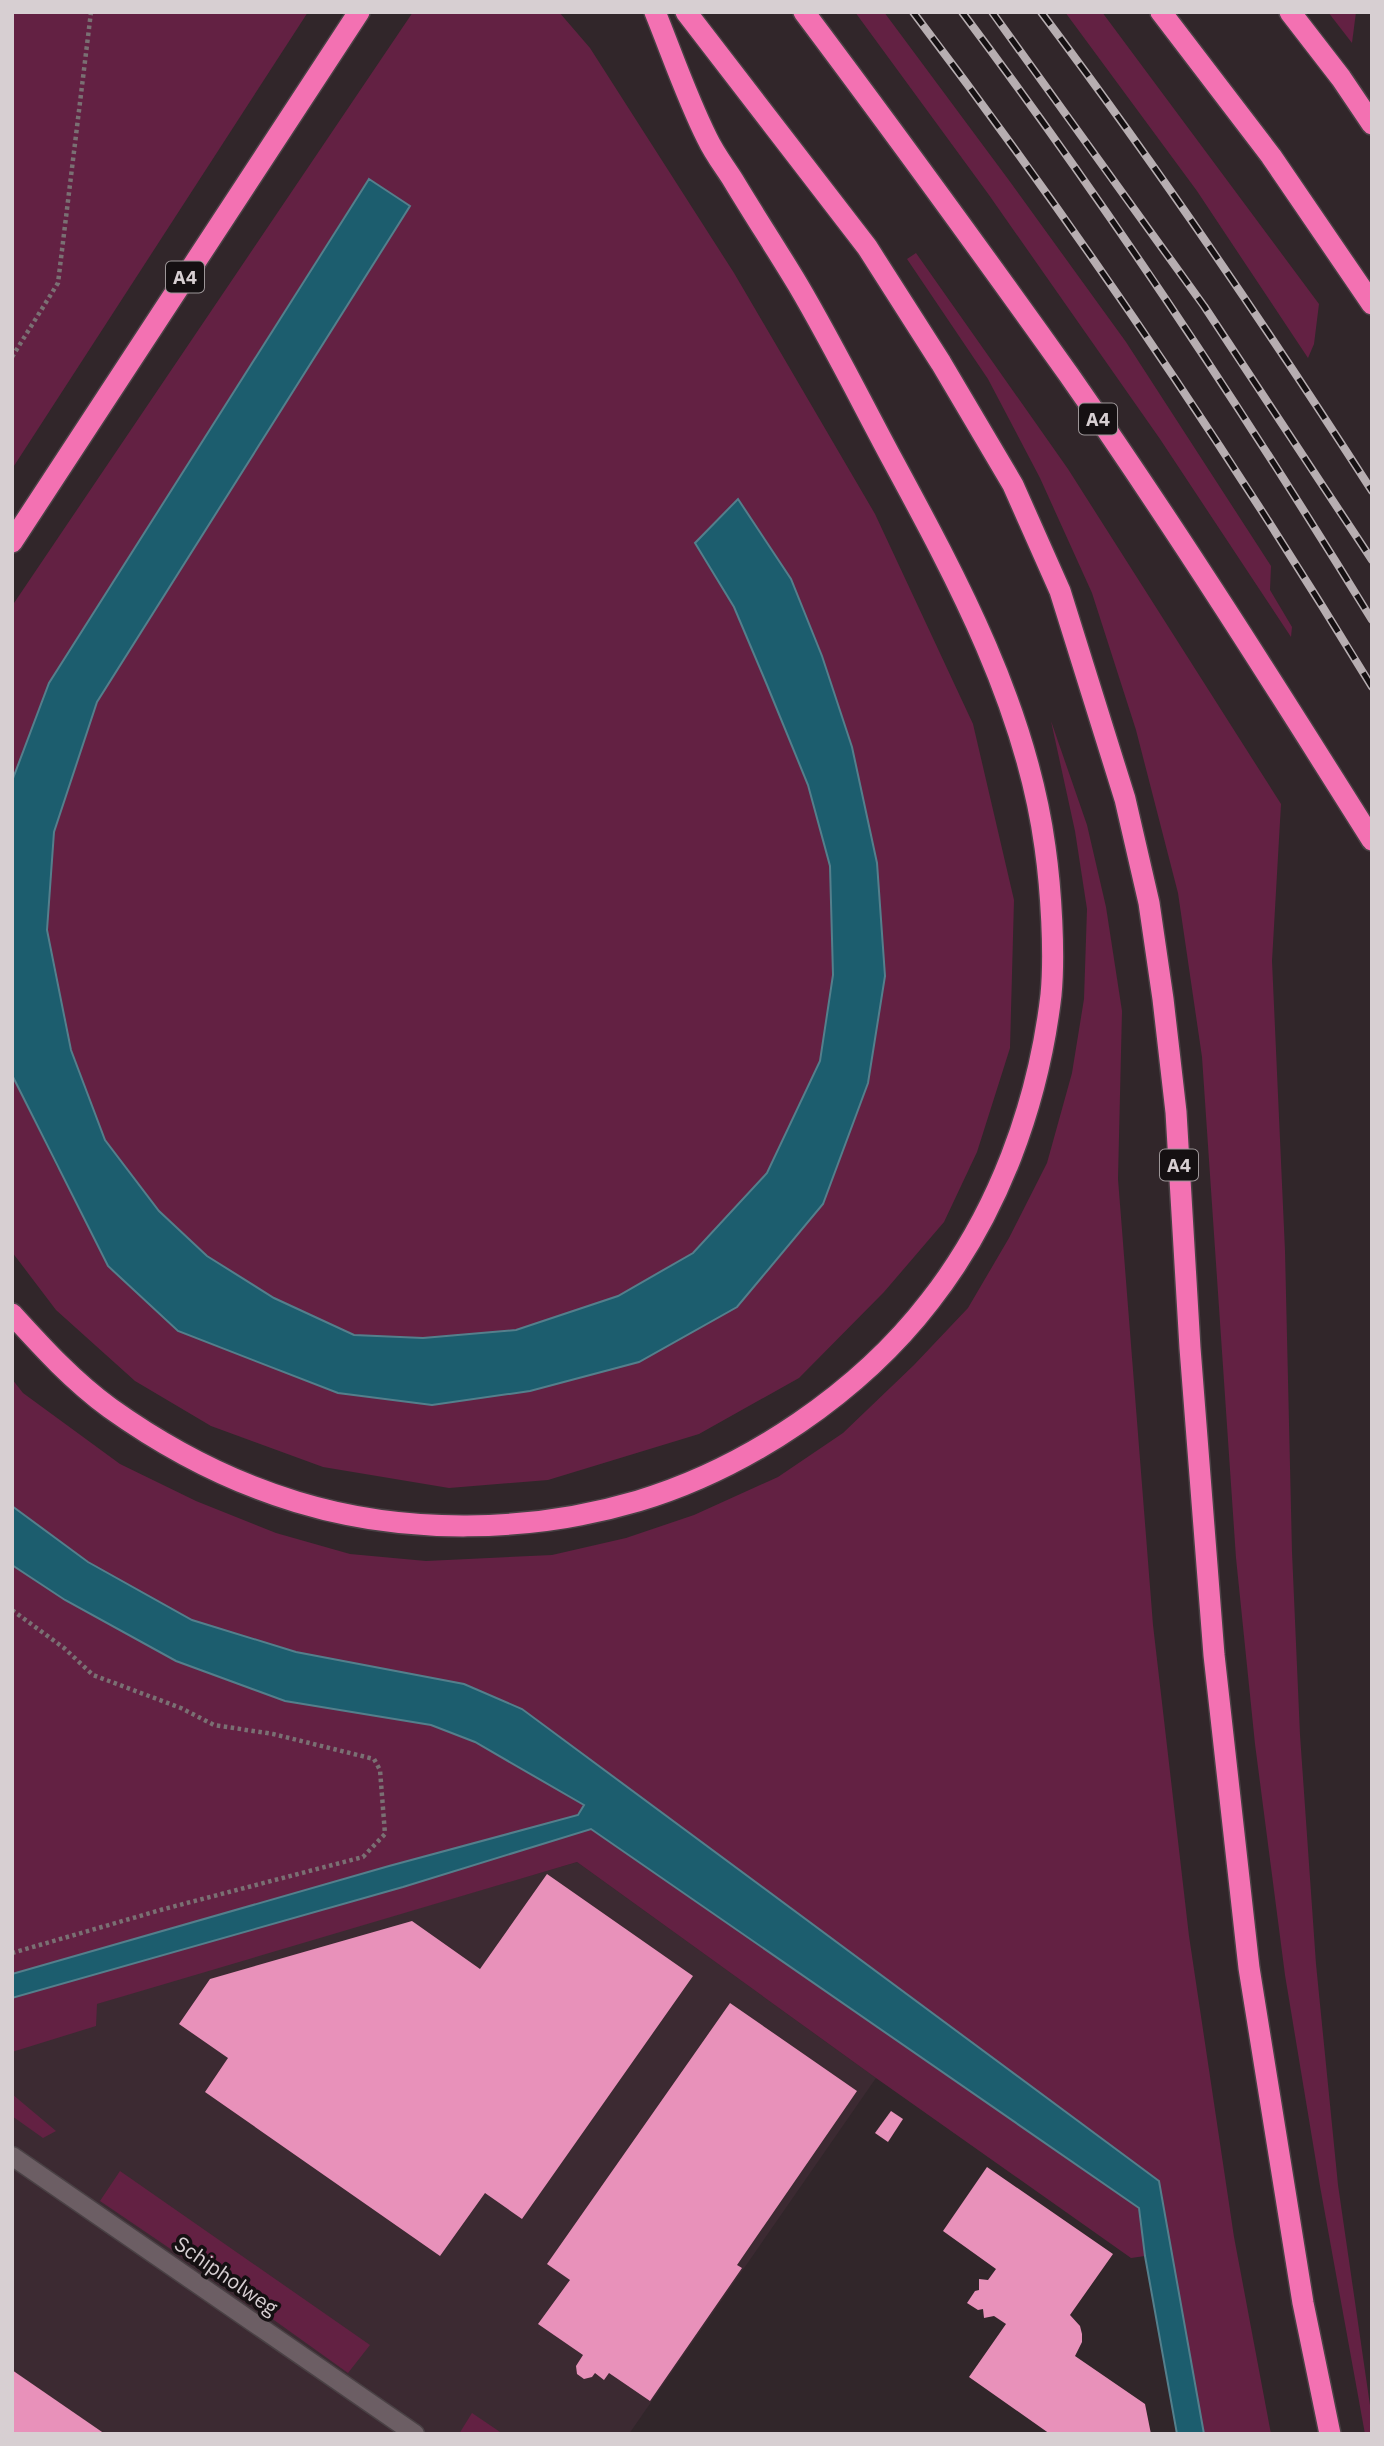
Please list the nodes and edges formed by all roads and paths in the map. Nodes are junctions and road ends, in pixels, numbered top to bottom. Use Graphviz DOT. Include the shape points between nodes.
graph roads {
  1 [pos="91,12"];
  2 [pos="359,12"];
  3 [pos="655,12"];
  4 [pos="686,12"];
  5 [pos="804,12"];
  6 [pos="1161,12"];
  7 [pos="1290,12"];
  8 [pos="1372,124"];
  9 [pos="1372,304"];
  10 [pos="12,358"];
  11 [pos="12,542"];
  12 [pos="1372,841"];
  13 [pos="12,1314"];
  14 [pos="12,1610"];
  15 [pos="12,1953"];
  16 [pos="12,2156"];
  17 [pos="415,2434"];
  18 [pos="1330,2434"];
  1 -- 10 [label="path" via="58,283"];
  2 -- 11 [label="highway, A4"];
  3 -- 13 [label="highway" via="707,139 801,290 957,579 1012,711 1045,846 1052,990 1025,1119 998,1189 965,1251 928,1304 877,1360 766,1444 639,1500 502,1525 364,1518 296,1502 234,1479 169,1447 109,1407 58,1365"];
  4 -- 18 [label="highway, A4" via="867,247 1013,485 1060,591 1125,799 1149,903 1176,1112 1214,1655 1250,1968 1303,2303"];
  5 -- 12 [label="highway, A4" via="1070,377 1194,560"];
  6 -- 9 [label="highway" via="1271,156"];
  7 -- 8 [label="highway"];
  14 -- 15 [label="path" via="93,1675 214,1725 374,1759 380,1770 385,1833 363,1857"];
  16 -- 17 [label="street, Schipholweg"];
}
